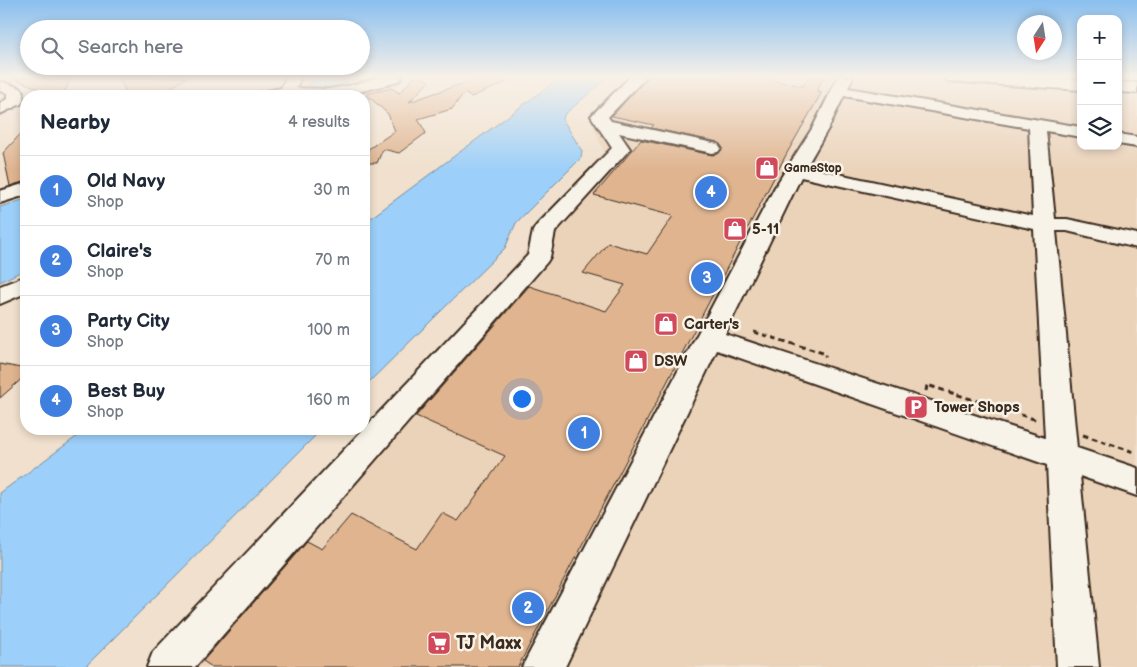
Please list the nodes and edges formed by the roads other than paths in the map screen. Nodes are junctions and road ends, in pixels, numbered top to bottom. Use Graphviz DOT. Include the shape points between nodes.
graph roads {
  1 [pos="607,108"];
  2 [pos="829,108"];
  3 [pos="957,108"];
  4 [pos="605,125"];
  5 [pos="1037,125"];
  6 [pos="1077,131"];
  7 [pos="1122,140"];
  8 [pos="1137,142"];
  9 [pos="712,148"];
  10 [pos="795,170"];
  11 [pos="20,191"];
  12 [pos="0,196"];
  13 [pos="1045,225"];
  14 [pos="1137,241"];
  15 [pos="1137,252"];
  16 [pos="20,286"];
  17 [pos="0,296"];
  18 [pos="713,330"];
  19 [pos="1062,458"];
  20 [pos="1137,482"];
  21 [pos="168,667"];
  22 [pos="543,667"];
  23 [pos="1078,667"];
  1 -- 4 [label="street" via="599,116"];
  2 -- 10 [label="street"];
  3 -- 5 [label="street"];
  4 -- 9 [label="street"];
  4 -- 21 [label="street" via="621,149 544,231 539,257"];
  5 -- 6 [label="street"];
  5 -- 13 [label="street"];
  7 -- 8 [label="street"];
  10 -- 13 [label="street"];
  10 -- 18 [label="street"];
  11 -- 12 [label="street"];
  13 -- 14 [label="lane" via="1067,225"];
  13 -- 15 [label="street" via="1069,237"];
  13 -- 19 [label="street"];
  16 -- 17 [label="street"];
  18 -- 19 [label="street"];
  18 -- 22 [label="street"];
  19 -- 20 [label="street"];
  19 -- 23 [label="street"];
}
